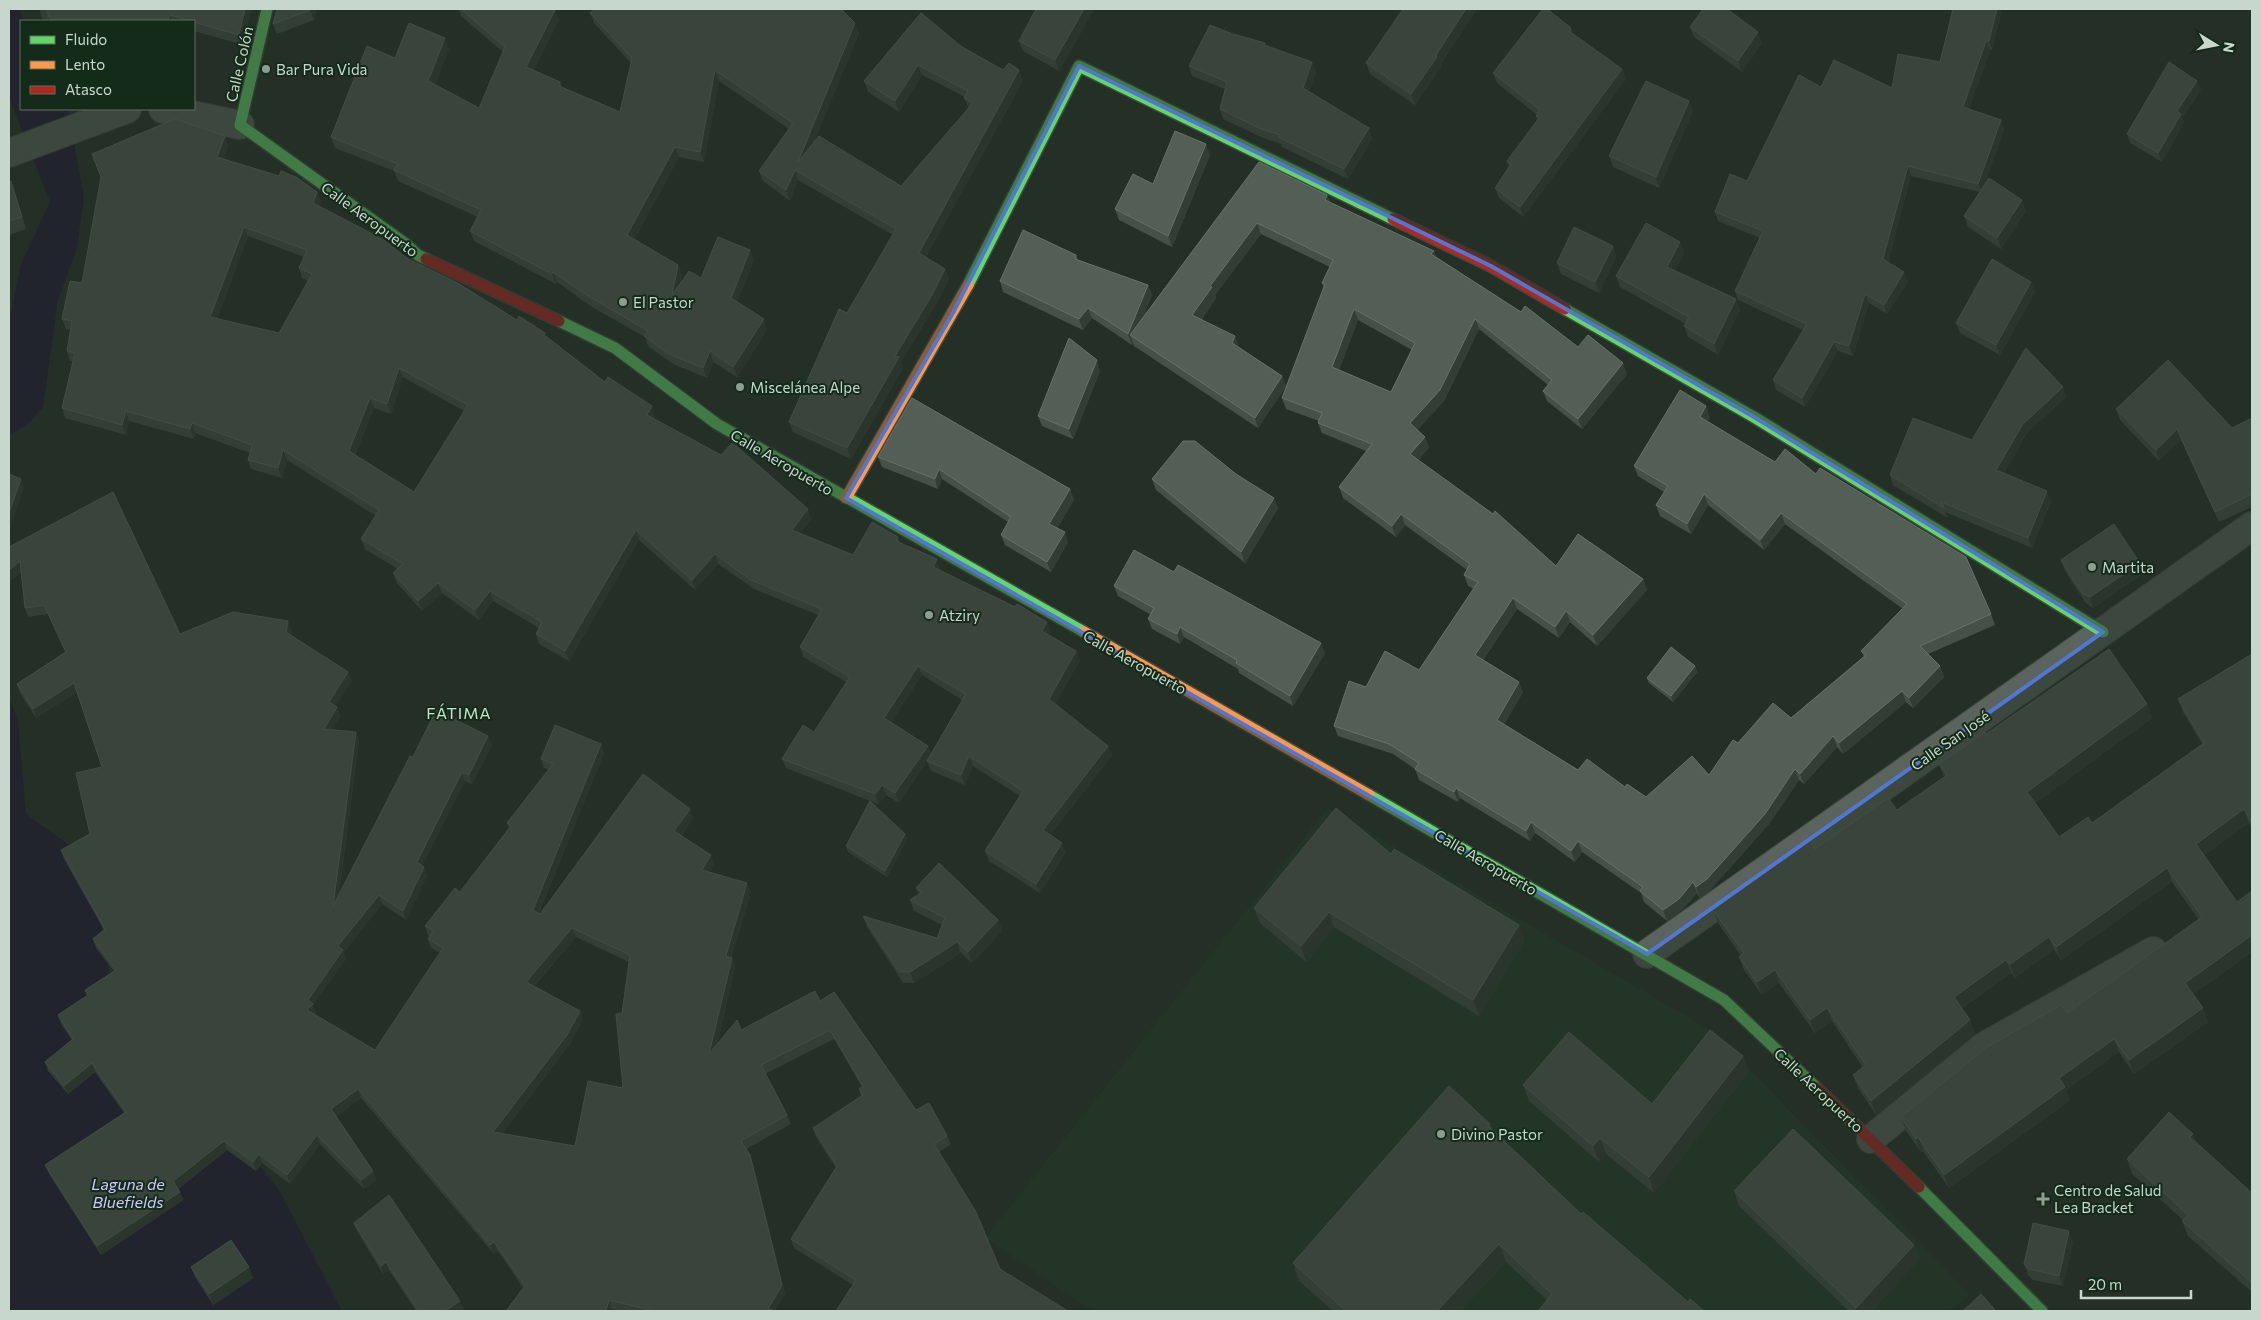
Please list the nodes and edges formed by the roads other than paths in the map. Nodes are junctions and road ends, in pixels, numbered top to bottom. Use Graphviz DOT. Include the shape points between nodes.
graph roads {
  1 [pos="267,9"];
  2 [pos="124,110"];
  3 [pos="168,110"];
  4 [pos="240,125"];
  5 [pos="9,154"];
  6 [pos="846,498"];
  7 [pos="2252,526"];
  8 [pos="2103,632"];
  9 [pos="2153,950"];
  10 [pos="1647,954"];
  11 [pos="1871,1139"];
  12 [pos="2042,1311"];
  1 -- 4 [label="street, Calle Colón"];
  2 -- 5 [label="street"];
  3 -- 4 [label="street, Calle Aeropuerto"];
  4 -- 6 [label="street, Calle Aeropuerto" via="418,254 615,348 717,424"];
  6 -- 8 [label="street" via="954,311 1079,66 1491,266 1754,417"];
  6 -- 10 [label="street, Calle Aeropuerto"];
  7 -- 8 [label="street, Calle San José"];
  8 -- 10 [label="street, Calle San José"];
  9 -- 11 [label="street" via="1983,1047"];
  10 -- 11 [label="street, Calle Aeropuerto" via="1724,1000"];
  11 -- 12 [label="street, Calle Aeropuerto"];
}
